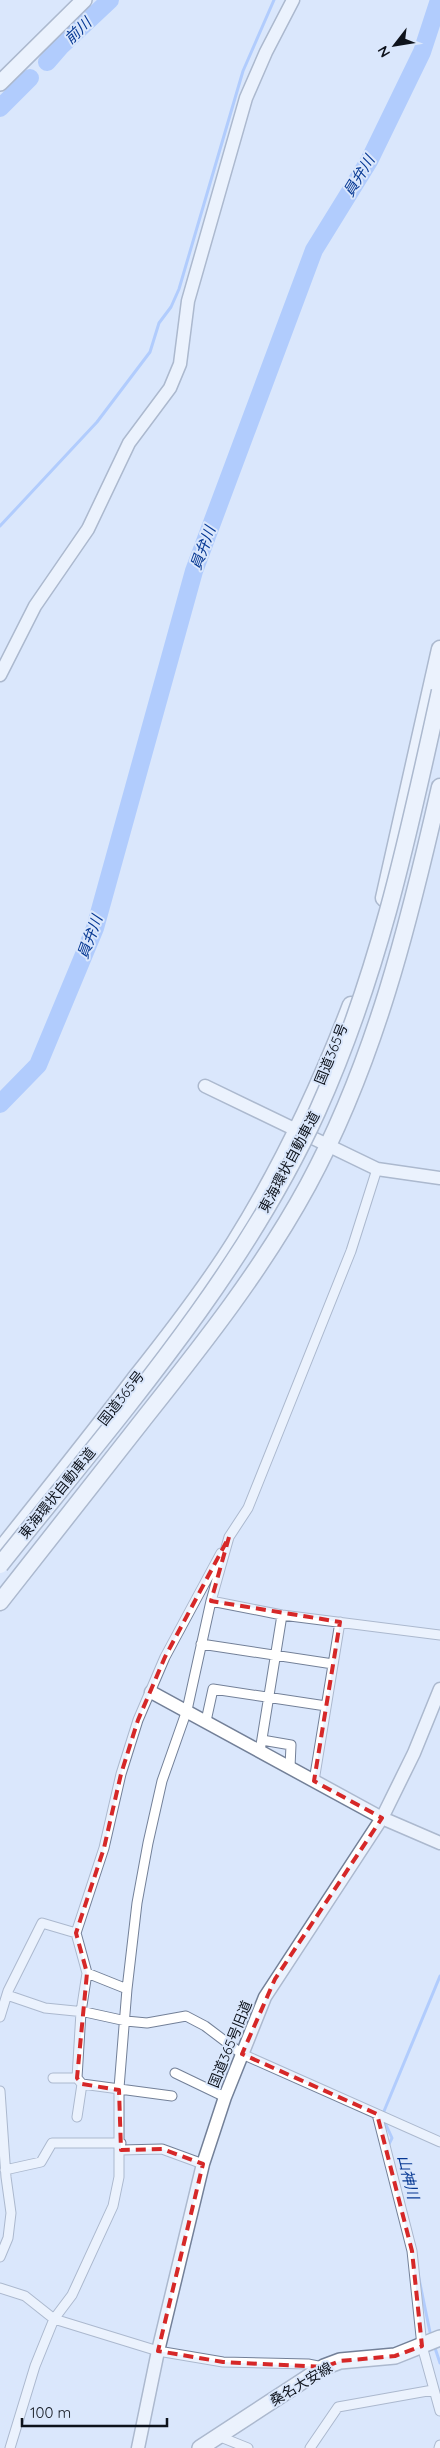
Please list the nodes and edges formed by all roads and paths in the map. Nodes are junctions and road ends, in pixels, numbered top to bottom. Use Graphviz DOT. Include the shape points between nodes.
graph roads {
  1 [pos="84,0"];
  2 [pos="293,0"];
  3 [pos="0,84"];
  4 [pos="440,649"];
  5 [pos="0,675"];
  6 [pos="440,691"];
  7 [pos="440,787"];
  8 [pos="205,1086"];
  9 [pos="296,1132"];
  10 [pos="327,1146"];
  11 [pos="377,1169"];
  12 [pos="440,1178"];
  13 [pos="229,1537"];
  14 [pos="0,1551"];
  15 [pos="0,1566"];
  16 [pos="211,1601"];
  17 [pos="0,1602"];
  18 [pos="282,1615"];
  19 [pos="340,1622"];
  20 [pos="440,1635"];
  21 [pos="201,1644"];
  22 [pos="276,1655"];
  23 [pos="333,1664"];
  24 [pos="440,1689"];
  25 [pos="151,1692"];
  26 [pos="269,1698"];
  27 [pos="326,1706"];
  28 [pos="186,1710"];
  29 [pos="206,1721"];
  30 [pos="261,1745"];
  31 [pos="290,1767"];
  32 [pos="314,1781"];
  33 [pos="382,1818"];
  34 [pos="440,1843"];
  35 [pos="76,1933"];
  36 [pos="87,1972"];
  37 [pos="128,1989"];
  38 [pos="6,1995"];
  39 [pos="81,2012"];
  40 [pos="0,2017"];
  41 [pos="126,2021"];
  42 [pos="242,2054"];
  43 [pos="175,2072"];
  44 [pos="53,2078"];
  45 [pos="80,2081"];
  46 [pos="119,2090"];
  47 [pos="0,2091"];
  48 [pos="172,2096"];
  49 [pos="224,2097"];
  50 [pos="377,2114"];
  51 [pos="76,2117"];
  52 [pos="440,2142"];
  53 [pos="121,2146"];
  54 [pos="203,2164"];
  55 [pos="5,2170"];
  56 [pos="0,2257"];
  57 [pos="0,2288"];
  58 [pos="54,2319"];
  59 [pos="431,2342"];
  60 [pos="158,2351"];
  61 [pos="324,2367"];
  62 [pos="433,2390"];
  63 [pos="440,2411"];
  64 [pos="218,2436"];
  65 [pos="10,2448"];
  66 [pos="138,2448"];
  67 [pos="200,2448"];
  68 [pos="248,2448"];
  69 [pos="310,2448"];
  1 -- 3 [label="main road"];
  2 -- 5 [label="street" via="246,98 188,301 180,364 170,388 129,443 88,529 35,606"];
  4 -- 9 [label="highway, 国道365号" via="370,947 333,1051"];
  6 -- 15 [label="highway, 東海環状自動車道, bridge" via="389,914 366,987 316,1114 259,1218 202,1306"];
  7 -- 10 [label="highway" via="417,888 384,1000 367,1052"];
  8 -- 9 [label="street"];
  9 -- 10 [label="street"];
  9 -- 14 [label="highway, 国道365号" via="255,1209 203,1290"];
  10 -- 11 [label="street"];
  10 -- 17 [label="highway" via="308,1185 233,1302"];
  11 -- 12 [label="street"];
  11 -- 13 [label="street" via="348,1259 248,1508"];
  13 -- 16 [label="street"];
  13 -- 25 [label="street" via="165,1657"];
  16 -- 18 [label="street"];
  16 -- 21 [label="street"];
  18 -- 19 [label="street"];
  18 -- 22 [label="street"];
  19 -- 20 [label="street"];
  19 -- 23 [label="street"];
  21 -- 22 [label="street"];
  21 -- 28 [label="street"];
  22 -- 23 [label="street"];
  22 -- 26 [label="street"];
  23 -- 27 [label="street"];
  24 -- 33 [label="street, 国道365号旧道" via="414,1753"];
  25 -- 28 [label="street"];
  25 -- 35 [label="street" via="138,1720 121,1774 104,1848"];
  26 -- 27 [label="street"];
  26 -- 29 [label="street" via="212,1689"];
  26 -- 30 [label="street"];
  27 -- 32 [label="street"];
  28 -- 29 [label="street"];
  28 -- 37 [label="street" via="156,1806 137,1903"];
  29 -- 30 [label="street"];
  30 -- 31 [label="street"];
  30 -- 31 [label="street" via="291,1745"];
  31 -- 32 [label="street"];
  32 -- 33 [label="street"];
  33 -- 34 [label="street"];
  33 -- 42 [label="street, 国道365号旧道" via="275,1978"];
  35 -- 36 [label="street"];
  35 -- 38 [label="street" via="42,1923"];
  36 -- 37 [label="street"];
  36 -- 39 [label="street"];
  37 -- 41 [label="street"];
  38 -- 39 [label="street" via="45,2008"];
  38 -- 40 [label="street"];
  39 -- 41 [label="street"];
  39 -- 45 [label="street"];
  41 -- 42 [label="street" via="147,2023 186,2016"];
  41 -- 46 [label="street"];
  42 -- 49 [label="street, 国道365号旧道"];
  42 -- 50 [label="street"];
  43 -- 49 [label="street"];
  44 -- 45 [label="street"];
  45 -- 46 [label="street"];
  45 -- 51 [label="street"];
  46 -- 48 [label="street"];
  46 -- 53 [label="street"];
  47 -- 55 [label="street"];
  49 -- 54 [label="street, 国道365号旧道"];
  50 -- 52 [label="street"];
  50 -- 59 [label="street"];
  53 -- 54 [label="street" via="162,2150"];
  53 -- 55 [label="street" via="52,2142 41,2162"];
  53 -- 58 [label="street" via="120,2178 113,2206 72,2296"];
  54 -- 60 [label="street, 国道365号旧道"];
  55 -- 56 [label="street" via="11,2213 8,2238"];
  57 -- 58 [label="street" via="25,2296"];
  58 -- 60 [label="street"];
  58 -- 65 [label="street" via="35,2366"];
  59 -- 61 [label="main road, 桑名大安線" via="395,2356 340,2361"];
  59 -- 62 [label="street"];
  60 -- 61 [label="street" via="223,2362"];
  60 -- 66 [label="street, 国道365号旧道"];
  61 -- 64 [label="main road, 桑名大安線"];
  62 -- 63 [label="street"];
  62 -- 69 [label="street" via="338,2407"];
  64 -- 67 [label="main road, 桑名大安線"];
  64 -- 68 [label="street"];
}
